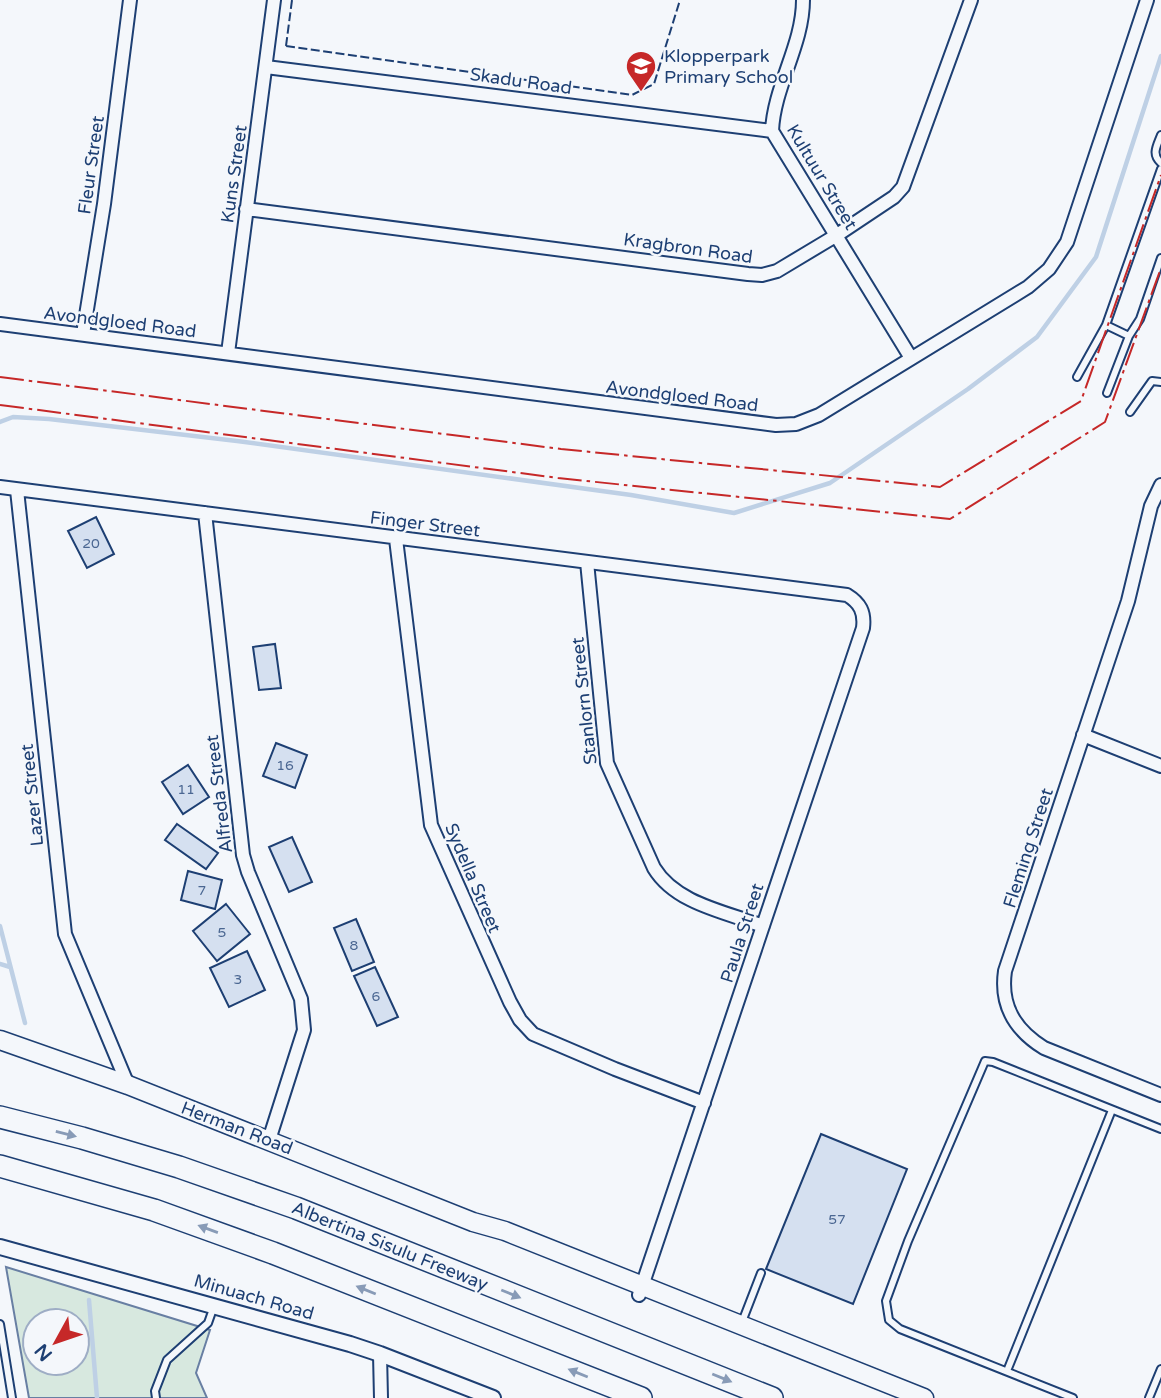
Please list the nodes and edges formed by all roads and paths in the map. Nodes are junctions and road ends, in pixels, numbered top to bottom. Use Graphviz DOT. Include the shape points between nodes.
graph roads {
  1 [pos="130,0"];
  2 [pos="274,0"];
  3 [pos="803,0"];
  4 [pos="971,0"];
  5 [pos="1147,0"];
  6 [pos="266,67"];
  7 [pos="772,131"];
  8 [pos="1161,135"];
  9 [pos="1161,163"];
  10 [pos="1161,169"];
  11 [pos="246,209"];
  12 [pos="837,235"];
  13 [pos="1161,258"];
  14 [pos="0,324"];
  15 [pos="1106,325"];
  16 [pos="83,334"];
  17 [pos="1129,336"];
  18 [pos="228,354"];
  19 [pos="911,358"];
  20 [pos="1077,377"];
  21 [pos="1161,382"];
  22 [pos="1107,393"];
  23 [pos="1130,412"];
  24 [pos="1161,485"];
  25 [pos="0,487"];
  26 [pos="17,490"];
  27 [pos="205,513"];
  28 [pos="396,539"];
  29 [pos="587,562"];
  30 [pos="847,595"];
  31 [pos="1083,735"];
  32 [pos="1161,766"];
  33 [pos="763,926"];
  34 [pos="0,1040"];
  35 [pos="128,1085"];
  36 [pos="1161,1095"];
  37 [pos="704,1103"];
  38 [pos="1112,1110"];
  39 [pos="0,1117"];
  40 [pos="1161,1129"];
  41 [pos="269,1140"];
  42 [pos="0,1166"];
  43 [pos="0,1247"];
  44 [pos="761,1273"];
  45 [pos="641,1291"];
  46 [pos="214,1306"];
  47 [pos="741,1323"];
  48 [pos="0,1324"];
  49 [pos="779,1341"];
  50 [pos="380,1354"];
  51 [pos="1161,1369"];
  52 [pos="1007,1371"];
  53 [pos="12,1398"];
  54 [pos="156,1398"];
  55 [pos="381,1398"];
  56 [pos="493,1398"];
  57 [pos="642,1398"];
  58 [pos="772,1398"];
  59 [pos="924,1398"];
  60 [pos="1073,1398"];
  61 [pos="1149,1398"];
  1 -- 16 [label="street, Fleur Street"];
  2 -- 6 [label="street, Kuns Street"];
  3 -- 7 [label="street, Kultuur Street" via="772,112"];
  4 -- 12 [label="street, Kragbron Road" via="907,182 894,197"];
  5 -- 19 [label="street, Avondgloed Road" via="1076,220 1060,254 1028,287"];
  6 -- 7 [label="street, Skadu Road"];
  6 -- 11 [label="street, Kuns Street"];
  7 -- 12 [label="street, Kultuur Street"];
  8 -- 9 [label="lane" via="1154,153"];
  10 -- 15 [label="lane"];
  11 -- 12 [label="street, Kragbron Road" via="762,275 777,271"];
  11 -- 18 [label="street, Kuns Street"];
  12 -- 19 [label="street, Kultuur Street"];
  13 -- 17 [label="lane" via="1140,319"];
  14 -- 16 [label="street, Avondgloed Road"];
  15 -- 17 [label="lane"];
  15 -- 20 [label="lane"];
  16 -- 18 [label="street, Avondgloed Road"];
  17 -- 22 [label="lane"];
  18 -- 19 [label="street, Avondgloed Road" via="776,425 796,424 819,415"];
  21 -- 23 [label="lane" via="1152,381"];
  24 -- 31 [label="street, Fleming Street"];
  25 -- 26 [label="street, Finger Street"];
  26 -- 27 [label="street, Finger Street"];
  26 -- 35 [label="street, Lazer Street" via="65,934"];
  27 -- 28 [label="street, Finger Street"];
  27 -- 41 [label="street, Alfreda Street" via="241,844 304,1015 304,1030"];
  28 -- 29 [label="street, Finger Street"];
  28 -- 37 [label="street, Sydella Street" via="431,825 510,1002 525,1026 539,1037"];
  29 -- 30 [label="street, Finger Street"];
  29 -- 33 [label="street, Stanlorn Street" via="607,764 654,868 665,884 681,895"];
  30 -- 33 [label="street, Paula Street" via="861,608 863,628"];
  31 -- 32 [label="street"];
  31 -- 36 [label="street, Fleming Street" via="1005,971 1007,1007 1021,1031 1044,1048"];
  33 -- 37 [label="street, Paula Street"];
  34 -- 35 [label="main road, Herman Road"];
  35 -- 41 [label="main road, Herman Road"];
  37 -- 45 [label="street, Paula Street"];
  38 -- 40 [label="lane"];
  38 -- 52 [label="lane"];
  38 -- 52 [label="lane" via="985,1061 908,1241 886,1301 891,1323"];
  39 -- 58 [label="highway, Albertina Sisulu Freeway, one-way" via="167,1164 296,1208"];
  41 -- 45 [label="main road, Herman Road" via="473,1222 501,1239"];
  57 -- 42 [label="highway, one-way" via="246,1243 154,1210"];
  43 -- 46 [label="street, Minuach Road"];
  44 -- 47 [label="lane"];
  45 -- 47 [label="main road, Herman Road"];
  45 -- 49 [label="main road, Herman Road" via="755,1339"];
  46 -- 50 [label="street, Minuach Road"];
  46 -- 54 [label="lane" via="208,1323 167,1360"];
  47 -- 49 [label="main road, Herman Road"];
  48 -- 53 [label="lane"];
  49 -- 59 [label="main road, Herman Road"];
  50 -- 55 [label="street"];
  50 -- 56 [label="street, Minuach Road"];
  51 -- 61 [label="lane"];
  52 -- 60 [label="lane"];
}
